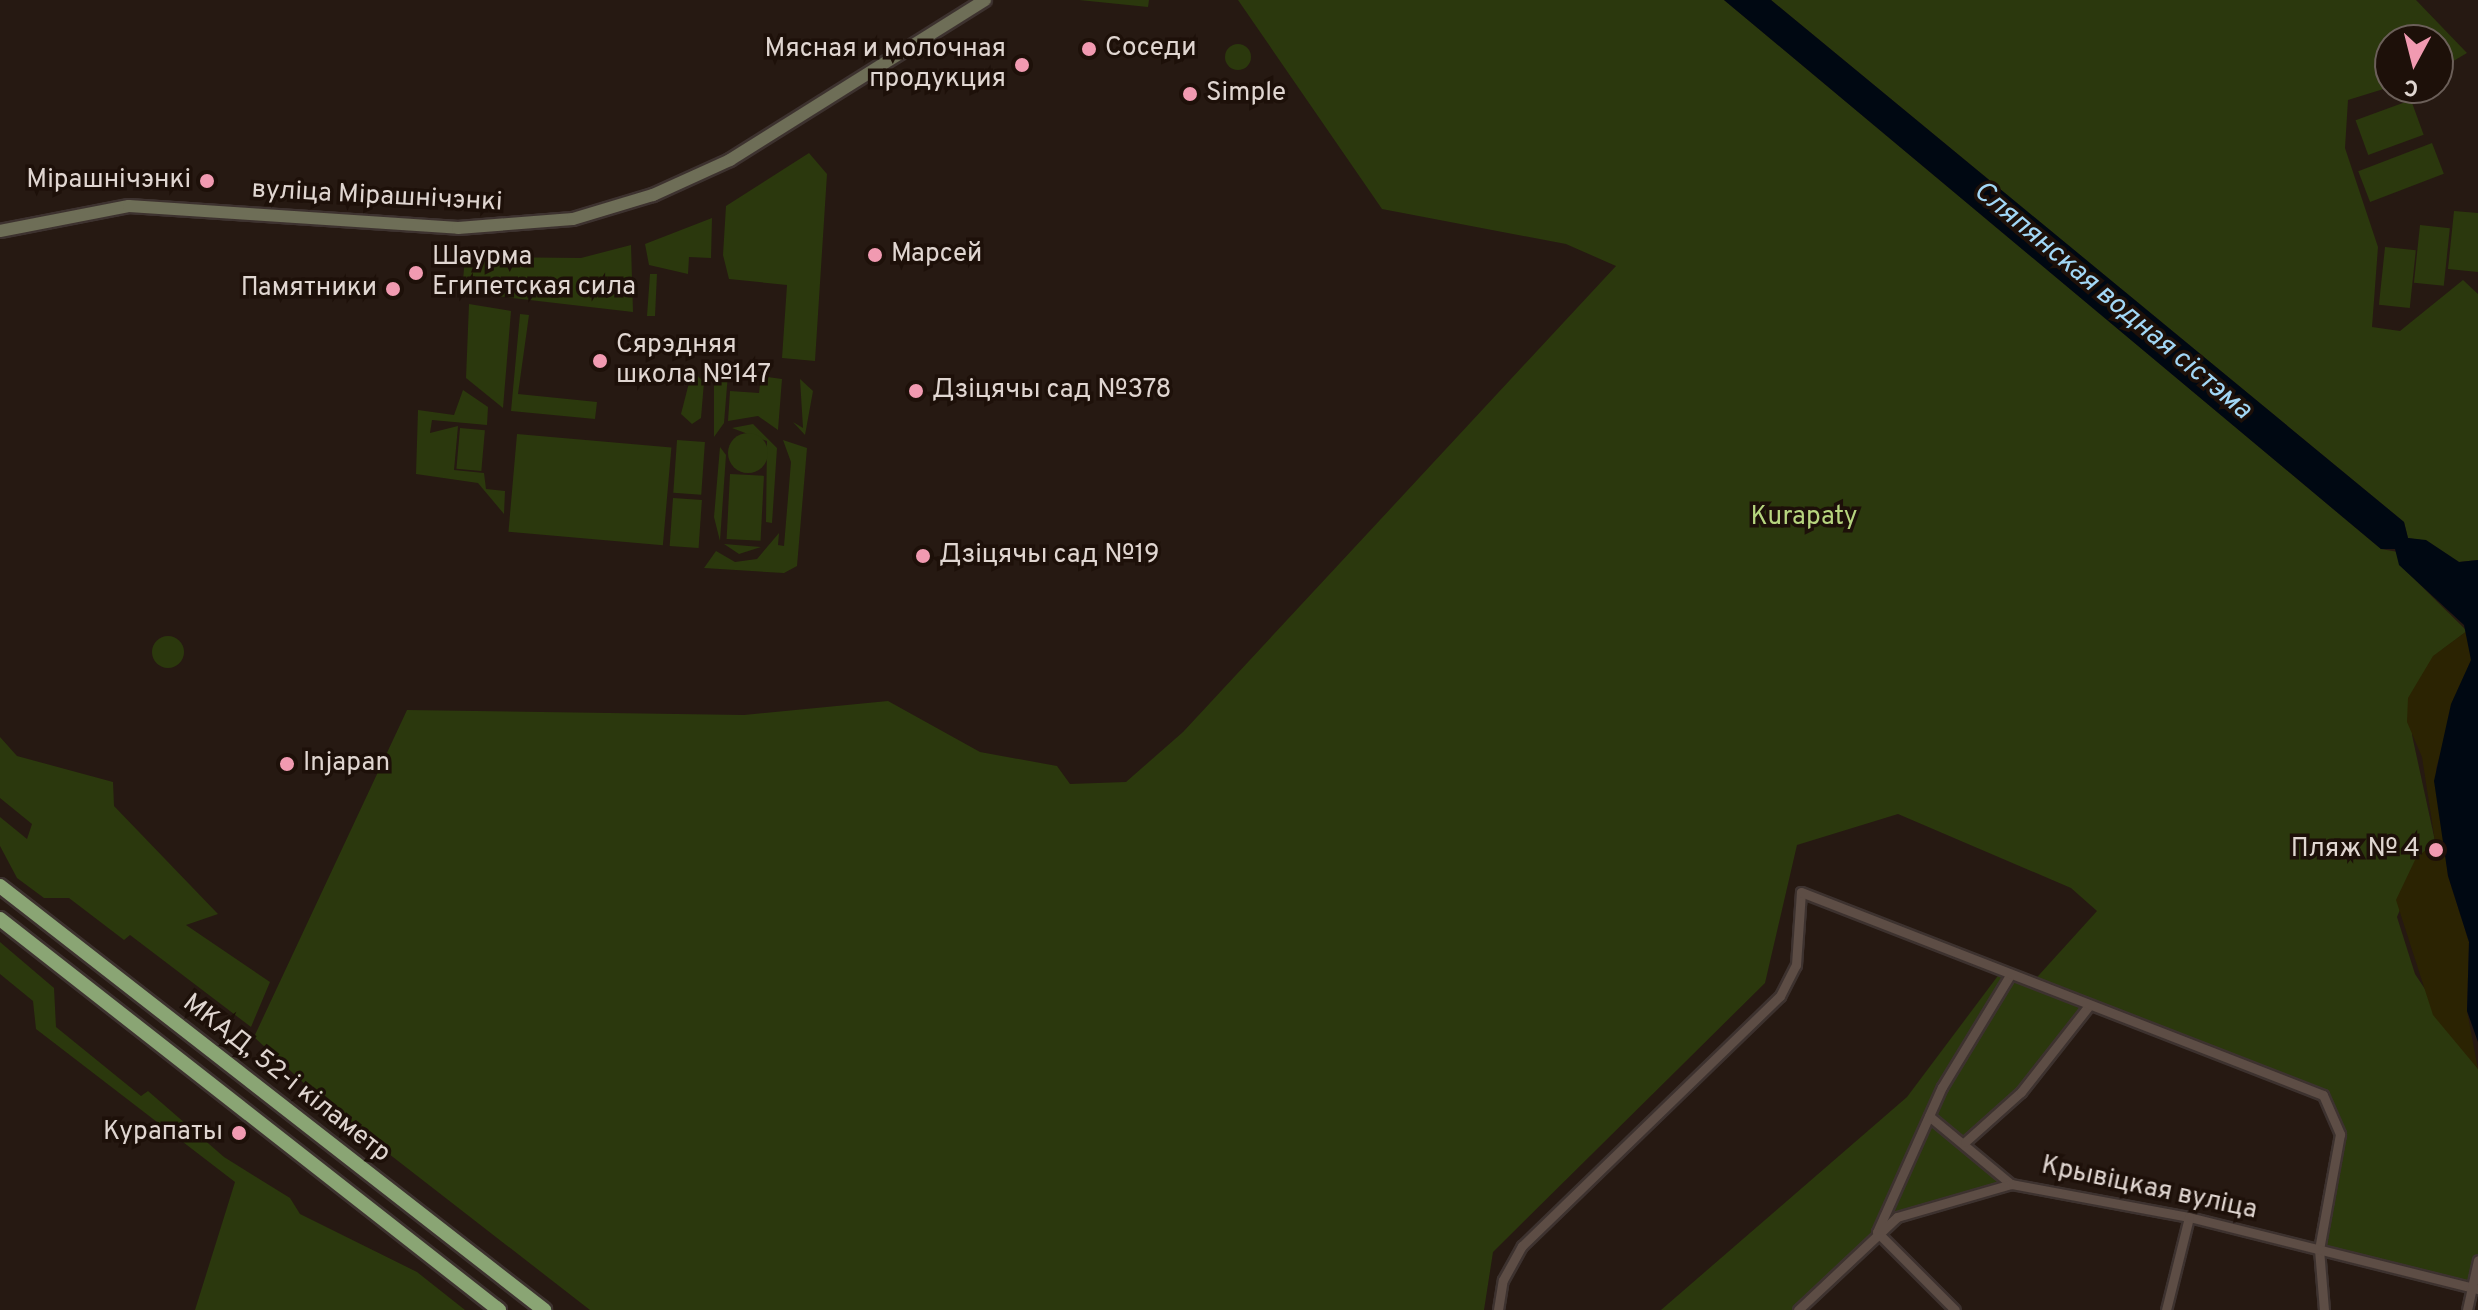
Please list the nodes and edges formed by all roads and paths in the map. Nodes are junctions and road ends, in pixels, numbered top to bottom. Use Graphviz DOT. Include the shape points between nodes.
graph roads {
  1 [pos="985,0"];
  2 [pos="0,231"];
  3 [pos="0,886"];
  4 [pos="0,919"];
  5 [pos="2009,977"];
  6 [pos="2088,1007"];
  7 [pos="1929,1116"];
  8 [pos="1965,1142"];
  9 [pos="2011,1184"];
  10 [pos="2189,1217"];
  11 [pos="1877,1232"];
  12 [pos="2319,1249"];
  13 [pos="2478,1260"];
  14 [pos="2474,1288"];
  15 [pos="499,1310"];
  16 [pos="544,1310"];
  17 [pos="1498,1310"];
  18 [pos="1798,1310"];
  19 [pos="1955,1310"];
  20 [pos="2166,1310"];
  21 [pos="2324,1310"];
  22 [pos="2467,1310"];
  1 -- 2 [label="main road, вуліца Мірашнічэнкі" via="730,160 653,195 573,219 458,228 129,206 59,214"];
  3 -- 16 [label="highway, МКАД, 52-і кіламетр"];
  4 -- 15 [label="highway, МКАД, 52-і кіламетр"];
  5 -- 6 [label="street"];
  5 -- 7 [label="street"];
  5 -- 17 [label="street" via="1801,892 1796,965 1780,996 1522,1246 1503,1280"];
  6 -- 8 [label="street" via="2021,1092"];
  6 -- 12 [label="street" via="2308,1084 2331,1103 2340,1134"];
  7 -- 8 [label="street"];
  7 -- 11 [label="street"];
  8 -- 9 [label="street"];
  9 -- 10 [label="street, Крывіцкая вуліца"];
  9 -- 11 [label="street, Крывіцкая вуліца" via="1924,1206"];
  10 -- 12 [label="street, Крывіцкая вуліца"];
  10 -- 20 [label="street"];
  11 -- 18 [label="street, Крывіцкая вуліца"];
  11 -- 19 [label="street"];
  12 -- 14 [label="street, Крывіцкая вуліца"];
  12 -- 21 [label="street"];
  13 -- 14 [label="street"];
  14 -- 22 [label="street"];
}
